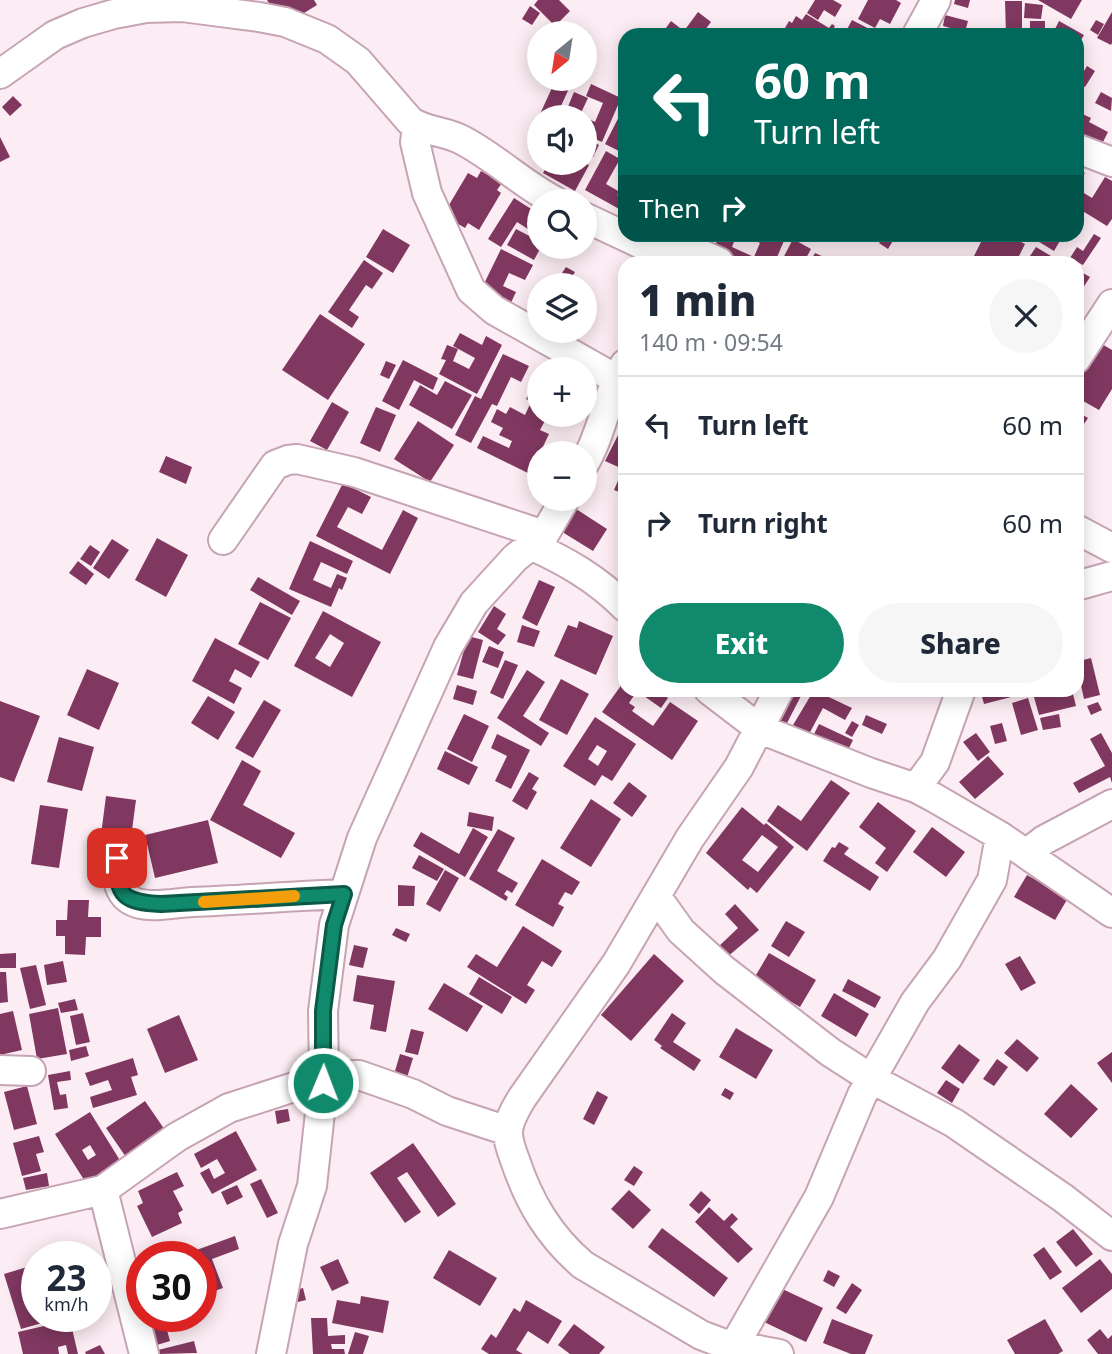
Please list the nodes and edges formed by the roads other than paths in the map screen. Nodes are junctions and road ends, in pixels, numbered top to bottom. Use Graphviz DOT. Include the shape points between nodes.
graph roads {
  1 [pos="85,0"];
  2 [pos="936,0"];
  3 [pos="921,28"];
  4 [pos="63,32"];
  5 [pos="0,74"];
  6 [pos="417,127"];
  7 [pos="1084,151"];
  8 [pos="1112,162"];
  9 [pos="532,189"];
  10 [pos="597,223"];
  11 [pos="618,233"];
  12 [pos="637,242"];
  13 [pos="692,249"];
  14 [pos="710,256"];
  15 [pos="1112,304"];
  16 [pos="1084,347"];
  17 [pos="618,371"];
  18 [pos="618,378"];
  19 [pos="597,441"];
  20 [pos="557,511"];
  21 [pos="1084,533"];
  22 [pos="223,540"];
  23 [pos="537,540"];
  24 [pos="1112,548"];
  25 [pos="1112,576"];
  26 [pos="1084,584"];
  27 [pos="618,600"];
  28 [pos="718,697"];
  29 [pos="776,697"];
  30 [pos="958,697"];
  31 [pos="760,729"];
  32 [pos="916,788"];
  33 [pos="1112,804"];
  34 [pos="1000,836"];
  35 [pos="1026,854"];
  36 [pos="117,858"];
  37 [pos="344,894"];
  38 [pos="656,896"];
  39 [pos="1112,913"];
  40 [pos="0,1070"];
  41 [pos="31,1071"];
  42 [pos="323,1079"];
  43 [pos="872,1079"];
  44 [pos="508,1131"];
  45 [pos="103,1190"];
  46 [pos="0,1214"];
  47 [pos="1112,1236"];
  48 [pos="732,1350"];
  49 [pos="144,1354"];
  50 [pos="271,1354"];
  51 [pos="779,1354"];
  1 -- 4 [label="street"];
  2 -- 3 [label="street"];
  4 -- 5 [label="street"];
  4 -- 6 [label="street" via="114,14 158,8 182,7 285,22 327,39 358,61"];
  6 -- 9 [label="street" via="458,138"];
  6 -- 17 [label="street" via="415,142 427,193 471,290 494,310"];
  7 -- 8 [label="street"];
  10 -- 11 [label="street"];
  12 -- 13 [label="street" via="654,250"];
  13 -- 14 [label="street"];
  15 -- 16 [label="street"];
  18 -- 19 [label="street"];
  20 -- 23 [label="street"];
  21 -- 24 [label="street"];
  22 -- 23 [label="street" via="275,465 297,459 388,483"];
  23 -- 27 [label="street"];
  23 -- 37 [label="street" via="474,603 449,647 362,838"];
  25 -- 26 [label="street"];
  28 -- 31 [label="street"];
  29 -- 31 [label="street"];
  30 -- 32 [label="street" via="935,762"];
  31 -- 32 [label="street"];
  31 -- 38 [label="street"];
  32 -- 34 [label="street"];
  33 -- 35 [label="street"];
  34 -- 35 [label="street"];
  34 -- 43 [label="street" via="992,880"];
  35 -- 39 [label="street"];
  36 -- 37 [label="street" via="116,876 122,893 137,903"];
  37 -- 42 [label="street" via="334,925 323,1011"];
  38 -- 43 [label="street" via="681,931 724,970"];
  38 -- 44 [label="street" via="616,964 522,1098"];
  40 -- 41 [label="street"];
  42 -- 44 [label="street" via="359,1075"];
  42 -- 45 [label="street" via="229,1108 177,1137"];
  42 -- 50 [label="street" via="312,1186 293,1244"];
  43 -- 47 [label="street" via="954,1123"];
  43 -- 48 [label="street" via="819,1197"];
  44 -- 48 [label="street" via="531,1201 569,1254"];
  45 -- 46 [label="street"];
  45 -- 49 [label="street"];
  48 -- 51 [label="street"];
}
